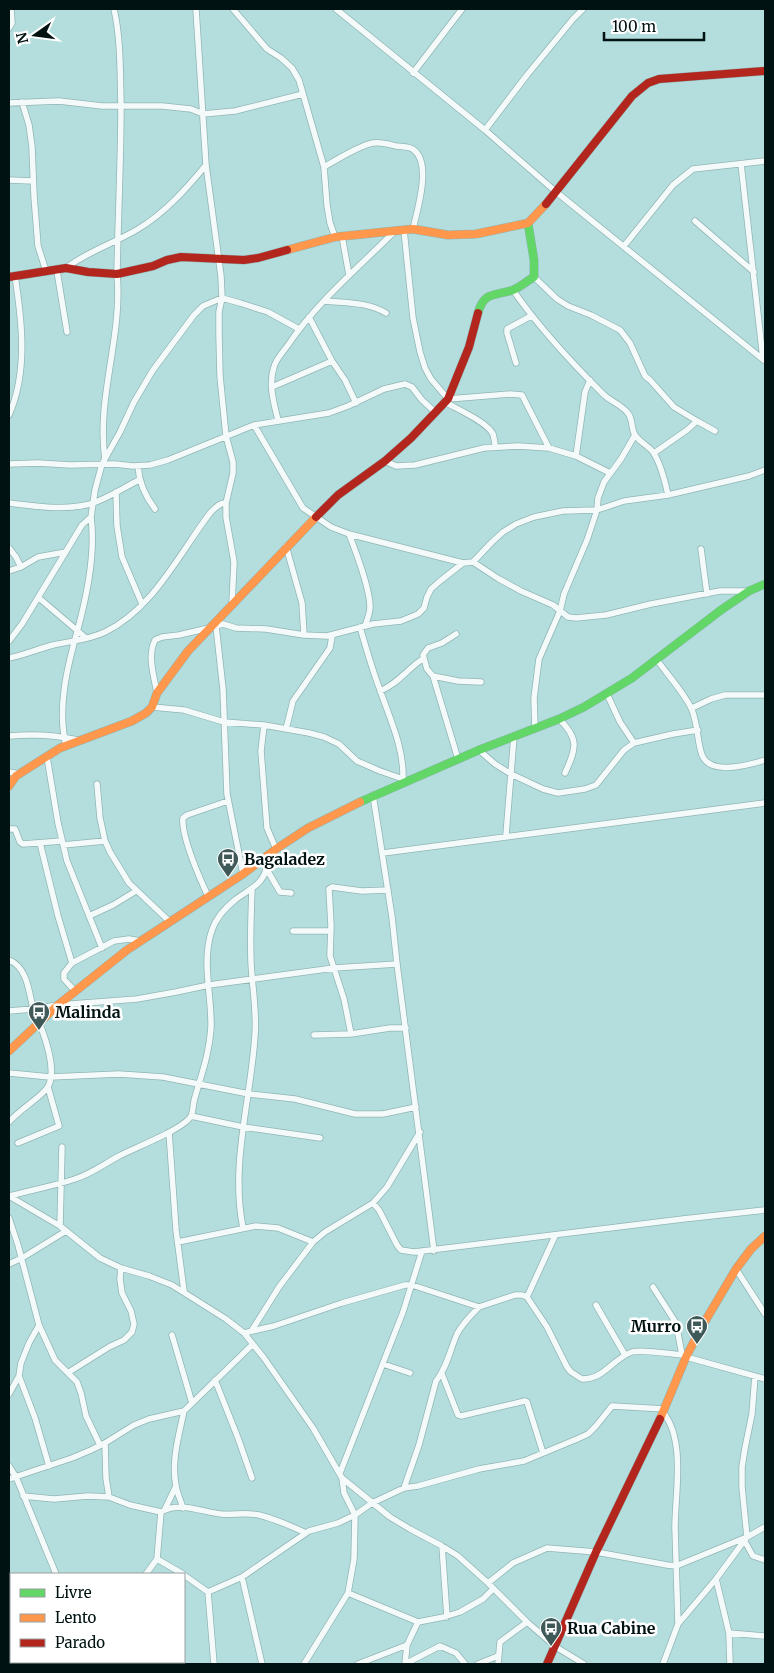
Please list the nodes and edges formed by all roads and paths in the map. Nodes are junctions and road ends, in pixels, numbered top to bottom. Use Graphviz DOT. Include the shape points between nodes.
graph roads {
  1 [pos="12,9"];
  2 [pos="114,9"];
  3 [pos="196,9"];
  4 [pos="233,9"];
  5 [pos="336,9"];
  6 [pos="462,9"];
  7 [pos="583,9"];
  8 [pos="345,11"];
  9 [pos="9,28"];
  10 [pos="765,71"];
  11 [pos="413,73"];
  12 [pos="303,94"];
  13 [pos="9,102"];
  14 [pos="22,102"];
  15 [pos="120,105"];
  16 [pos="203,114"];
  17 [pos="485,130"];
  18 [pos="765,161"];
  19 [pos="206,164"];
  20 [pos="741,164"];
  21 [pos="324,167"];
  22 [pos="9,180"];
  23 [pos="33,181"];
  24 [pos="555,192"];
  25 [pos="695,221"];
  26 [pos="528,223"];
  27 [pos="413,229"];
  28 [pos="395,230"];
  29 [pos="404,230"];
  30 [pos="339,237"];
  31 [pos="118,240"];
  32 [pos="624,246"];
  33 [pos="218,258"];
  34 [pos="66,268"];
  35 [pos="57,270"];
  36 [pos="46,272"];
  37 [pos="754,272"];
  38 [pos="117,274"];
  39 [pos="349,275"];
  40 [pos="12,277"];
  41 [pos="534,277"];
  42 [pos="513,290"];
  43 [pos="222,298"];
  44 [pos="325,301"];
  45 [pos="386,313"];
  46 [pos="531,316"];
  47 [pos="309,317"];
  48 [pos="299,328"];
  49 [pos="67,332"];
  50 [pos="764,360"];
  51 [pos="332,361"];
  52 [pos="516,363"];
  53 [pos="590,380"];
  54 [pos="272,387"];
  55 [pos="446,401"];
  56 [pos="356,403"];
  57 [pos="436,413"];
  58 [pos="9,415"];
  59 [pos="278,420"];
  60 [pos="696,421"];
  61 [pos="254,425"];
  62 [pos="715,431"];
  63 [pos="635,435"];
  64 [pos="226,436"];
  65 [pos="495,446"];
  66 [pos="549,448"];
  67 [pos="654,453"];
  68 [pos="576,456"];
  69 [pos="386,461"];
  70 [pos="103,462"];
  71 [pos="9,464"];
  72 [pos="138,466"];
  73 [pos="765,470"];
  74 [pos="610,473"];
  75 [pos="139,480"];
  76 [pos="116,492"];
  77 [pos="668,495"];
  78 [pos="9,503"];
  79 [pos="93,503"];
  80 [pos="226,503"];
  81 [pos="155,510"];
  82 [pos="597,510"];
  83 [pos="91,517"];
  84 [pos="317,517"];
  85 [pos="348,534"];
  86 [pos="286,546"];
  87 [pos="9,548"];
  88 [pos="701,549"];
  89 [pos="66,552"];
  90 [pos="473,562"];
  91 [pos="463,563"];
  92 [pos="21,566"];
  93 [pos="9,571"];
  94 [pos="765,584"];
  95 [pos="749,591"];
  96 [pos="707,594"];
  97 [pos="39,598"];
  98 [pos="232,603"];
  99 [pos="142,604"];
  100 [pos="560,610"];
  101 [pos="213,626"];
  102 [pos="362,626"];
  103 [pos="78,631"];
  104 [pos="456,634"];
  105 [pos="304,635"];
  106 [pos="332,636"];
  107 [pos="86,638"];
  108 [pos="9,641"];
  109 [pos="74,641"];
  110 [pos="9,658"];
  111 [pos="424,658"];
  112 [pos="657,660"];
  113 [pos="433,676"];
  114 [pos="481,682"];
  115 [pos="380,691"];
  116 [pos="157,693"];
  117 [pos="607,694"];
  118 [pos="765,695"];
  119 [pos="152,707"];
  120 [pos="692,708"];
  121 [pos="559,719"];
  122 [pos="224,722"];
  123 [pos="264,725"];
  124 [pos="535,728"];
  125 [pos="286,729"];
  126 [pos="698,730"];
  127 [pos="9,736"];
  128 [pos="514,736"];
  129 [pos="64,737"];
  130 [pos="78,740"];
  131 [pos="634,743"];
  132 [pos="66,746"];
  133 [pos="479,750"];
  134 [pos="46,757"];
  135 [pos="458,759"];
  136 [pos="765,760"];
  137 [pos="9,772"];
  138 [pos="565,773"];
  139 [pos="20,774"];
  140 [pos="511,774"];
  141 [pos="404,781"];
  142 [pos="97,784"];
  143 [pos="9,786"];
  144 [pos="374,796"];
  145 [pos="228,800"];
  146 [pos="765,803"];
  147 [pos="9,828"];
  148 [pos="506,836"];
  149 [pos="105,840"];
  150 [pos="40,843"];
  151 [pos="62,843"];
  152 [pos="276,849"];
  153 [pos="383,853"];
  154 [pos="265,858"];
  155 [pos="266,868"];
  156 [pos="242,874"];
  157 [pos="252,889"];
  158 [pos="388,890"];
  159 [pos="136,891"];
  160 [pos="291,893"];
  161 [pos="208,896"];
  162 [pos="89,916"];
  163 [pos="169,921"];
  164 [pos="293,931"];
  165 [pos="331,931"];
  166 [pos="140,941"];
  167 [pos="102,948"];
  168 [pos="9,960"];
  169 [pos="72,964"];
  170 [pos="397,964"];
  171 [pos="334,968"];
  172 [pos="252,979"];
  173 [pos="209,985"];
  174 [pos="75,991"];
  175 [pos="58,1005"];
  176 [pos="33,1009"];
  177 [pos="9,1011"];
  178 [pos="39,1022"];
  179 [pos="406,1028"];
  180 [pos="352,1034"];
  181 [pos="314,1035"];
  182 [pos="9,1051"];
  183 [pos="9,1073"];
  184 [pos="50,1077"];
  185 [pos="199,1085"];
  186 [pos="48,1087"];
  187 [pos="249,1094"];
  188 [pos="416,1107"];
  189 [pos="191,1116"];
  190 [pos="9,1122"];
  191 [pos="243,1127"];
  192 [pos="169,1132"];
  193 [pos="420,1132"];
  194 [pos="320,1138"];
  195 [pos="18,1143"];
  196 [pos="62,1147"];
  197 [pos="62,1182"];
  198 [pos="9,1196"];
  199 [pos="373,1203"];
  200 [pos="765,1210"];
  201 [pos="9,1218"];
  202 [pos="60,1226"];
  203 [pos="243,1228"];
  204 [pos="66,1231"];
  205 [pos="555,1236"];
  206 [pos="765,1236"];
  207 [pos="178,1242"];
  208 [pos="313,1242"];
  209 [pos="422,1251"];
  210 [pos="434,1251"];
  211 [pos="22,1258"];
  212 [pos="9,1264"];
  213 [pos="121,1268"];
  214 [pos="736,1269"];
  215 [pos="412,1285"];
  216 [pos="653,1287"];
  217 [pos="184,1291"];
  218 [pos="527,1297"];
  219 [pos="596,1305"];
  220 [pos="479,1307"];
  221 [pos="765,1314"];
  222 [pos="39,1324"];
  223 [pos="252,1330"];
  224 [pos="244,1333"];
  225 [pos="172,1335"];
  226 [pos="253,1344"];
  227 [pos="626,1355"];
  228 [pos="684,1356"];
  229 [pos="383,1364"];
  230 [pos="69,1372"];
  231 [pos="410,1373"];
  232 [pos="442,1374"];
  233 [pos="19,1376"];
  234 [pos="755,1376"];
  235 [pos="765,1378"];
  236 [pos="215,1380"];
  237 [pos="9,1394"];
  238 [pos="192,1403"];
  239 [pos="664,1410"];
  240 [pos="184,1412"];
  241 [pos="103,1444"];
  242 [pos="543,1453"];
  243 [pos="9,1466"];
  244 [pos="49,1466"];
  245 [pos="341,1475"];
  246 [pos="16,1477"];
  247 [pos="252,1478"];
  248 [pos="9,1479"];
  249 [pos="176,1486"];
  250 [pos="404,1488"];
  251 [pos="23,1496"];
  252 [pos="109,1497"];
  253 [pos="372,1503"];
  254 [pos="183,1508"];
  255 [pos="163,1510"];
  256 [pos="355,1516"];
  257 [pos="765,1526"];
  258 [pos="306,1534"];
  259 [pos="746,1538"];
  260 [pos="442,1546"];
  261 [pos="596,1552"];
  262 [pos="157,1559"];
  263 [pos="765,1560"];
  264 [pos="676,1566"];
  265 [pos="56,1573"];
  266 [pos="147,1573"];
  267 [pos="180,1573"];
  268 [pos="185,1576"];
  269 [pos="242,1577"];
  270 [pos="716,1579"];
  271 [pos="488,1583"];
  272 [pos="493,1589"];
  273 [pos="208,1592"];
  274 [pos="348,1593"];
  275 [pos="447,1617"];
  276 [pos="418,1622"];
  277 [pos="527,1622"];
  278 [pos="678,1624"];
  279 [pos="729,1633"];
  280 [pos="765,1636"];
  281 [pos="406,1645"];
  282 [pos="556,1646"];
  283 [pos="498,1656"];
  284 [pos="214,1664"];
  285 [pos="262,1664"];
  286 [pos="304,1664"];
  287 [pos="358,1664"];
  288 [pos="465,1664"];
  289 [pos="478,1664"];
  290 [pos="498,1664"];
  291 [pos="547,1664"];
  292 [pos="584,1664"];
  293 [pos="663,1664"];
  294 [pos="730,1664"];
  1 -- 9 [label="street"];
  2 -- 15 [label="street" via="121,63"];
  3 -- 16 [label="street"];
  4 -- 12 [label="street" via="267,48 292,68 300,80"];
  5 -- 8 [label="street"];
  6 -- 11 [label="street"];
  7 -- 17 [label="street"];
  8 -- 11 [label="street"];
  10 -- 24 [label="street" via="659,79 648,83 632,96"];
  11 -- 17 [label="street"];
  12 -- 16 [label="street" via="235,111"];
  12 -- 21 [label="street"];
  13 -- 14 [label="street"];
  14 -- 15 [label="street"];
  14 -- 23 [label="street" via="29,125"];
  15 -- 16 [label="street" via="191,109"];
  15 -- 31 [label="street"];
  16 -- 19 [label="street"];
  17 -- 24 [label="street"];
  18 -- 20 [label="street"];
  19 -- 31 [label="street" via="159,214"];
  19 -- 33 [label="street"];
  20 -- 32 [label="street" via="687,172"];
  20 -- 37 [label="street"];
  21 -- 27 [label="street" via="372,143 414,150 421,161 422,191"];
  21 -- 30 [label="street" via="330,223"];
  22 -- 23 [label="street"];
  23 -- 36 [label="street" via="38,246"];
  24 -- 26 [label="street"];
  24 -- 32 [label="street"];
  25 -- 37 [label="street"];
  26 -- 27 [label="street" via="460,235"];
  26 -- 41 [label="street"];
  27 -- 29 [label="street"];
  28 -- 29 [label="street"];
  28 -- 30 [label="street"];
  28 -- 39 [label="street"];
  29 -- 55 [label="street" via="413,318 420,352 425,368"];
  30 -- 33 [label="street" via="258,258"];
  30 -- 39 [label="street"];
  31 -- 34 [label="street"];
  31 -- 38 [label="street"];
  32 -- 50 [label="street"];
  33 -- 38 [label="street" via="181,257"];
  33 -- 43 [label="street"];
  34 -- 35 [label="street"];
  34 -- 38 [label="street"];
  35 -- 36 [label="street"];
  35 -- 49 [label="street"];
  36 -- 40 [label="street"];
  37 -- 50 [label="street"];
  38 -- 70 [label="street" via="115,338"];
  39 -- 44 [label="street"];
  40 -- 58 [label="street" via="21,329 21,357 18,384"];
  41 -- 42 [label="street"];
  41 -- 60 [label="street" via="568,306 620,330 630,343 645,376 674,407"];
  42 -- 46 [label="street"];
  42 -- 55 [label="street" via="483,299 469,347"];
  43 -- 48 [label="street" via="257,307"];
  43 -- 64 [label="street" via="219,312 220,363"];
  43 -- 70 [label="street" via="203,306 194,315 153,370"];
  44 -- 45 [label="street" via="369,305"];
  44 -- 47 [label="street"];
  46 -- 52 [label="street" via="507,330"];
  46 -- 53 [label="street"];
  47 -- 48 [label="street"];
  47 -- 51 [label="street"];
  48 -- 54 [label="street" via="275,365"];
  51 -- 54 [label="street"];
  51 -- 56 [label="street"];
  53 -- 63 [label="street" via="630,415"];
  53 -- 68 [label="street" via="585,392"];
  54 -- 59 [label="street"];
  55 -- 57 [label="street"];
  55 -- 65 [label="street" via="488,429 494,437"];
  55 -- 66 [label="street" via="522,395"];
  56 -- 57 [label="street" via="384,389 408,384"];
  56 -- 59 [label="street" via="329,413"];
  57 -- 69 [label="street"];
  59 -- 61 [label="street"];
  60 -- 62 [label="street"];
  60 -- 67 [label="street"];
  61 -- 64 [label="street"];
  61 -- 84 [label="street" via="304,508"];
  63 -- 67 [label="street"];
  63 -- 74 [label="street"];
  64 -- 72 [label="street" via="168,460"];
  64 -- 80 [label="street" via="232,454 233,473"];
  65 -- 66 [label="street"];
  65 -- 69 [label="street" via="416,465 396,466"];
  66 -- 68 [label="street"];
  67 -- 77 [label="street"];
  68 -- 74 [label="street"];
  69 -- 84 [label="street" via="338,495"];
  70 -- 71 [label="street" via="84,465"];
  70 -- 72 [label="street"];
  70 -- 79 [label="street"];
  72 -- 75 [label="street"];
  73 -- 77 [label="street"];
  74 -- 82 [label="street" via="598,498"];
  75 -- 76 [label="street"];
  75 -- 81 [label="street"];
  76 -- 79 [label="street"];
  76 -- 99 [label="street" via="122,557"];
  77 -- 82 [label="street" via="624,501"];
  78 -- 79 [label="street" via="42,507"];
  79 -- 83 [label="street"];
  80 -- 98 [label="street" via="234,562"];
  80 -- 99 [label="street" via="210,513"];
  82 -- 90 [label="street" via="550,513 516,524"];
  82 -- 100 [label="street"];
  83 -- 89 [label="street" via="82,525"];
  83 -- 103 [label="street" via="90,569"];
  84 -- 85 [label="street"];
  84 -- 86 [label="street"];
  85 -- 91 [label="street"];
  85 -- 102 [label="street" via="370,601 370,612"];
  86 -- 98 [label="street"];
  86 -- 105 [label="street" via="302,603"];
  87 -- 92 [label="street"];
  88 -- 96 [label="street"];
  89 -- 92 [label="street" via="38,557"];
  89 -- 97 [label="street"];
  90 -- 91 [label="street"];
  90 -- 100 [label="street"];
  91 -- 102 [label="street" via="431,589 424,608 418,614 401,621"];
  92 -- 93 [label="street"];
  94 -- 95 [label="street"];
  95 -- 96 [label="street" via="720,590"];
  95 -- 112 [label="street"];
  96 -- 100 [label="street" via="587,618 568,617"];
  97 -- 103 [label="street"];
  97 -- 108 [label="street"];
  98 -- 101 [label="street"];
  99 -- 107 [label="street" via="119,625"];
  100 -- 124 [label="street" via="539,659 534,698"];
  101 -- 105 [label="street" via="266,628"];
  101 -- 116 [label="street" via="188,651"];
  101 -- 116 [label="street" via="155,640 151,648"];
  101 -- 122 [label="street" via="223,689"];
  102 -- 106 [label="street"];
  102 -- 115 [label="street"];
  103 -- 107 [label="street"];
  103 -- 109 [label="street"];
  104 -- 111 [label="street" via="424,651"];
  105 -- 106 [label="street"];
  106 -- 125 [label="street" via="330,648 293,701"];
  107 -- 109 [label="street"];
  109 -- 110 [label="street"];
  109 -- 129 [label="street" via="63,694"];
  111 -- 113 [label="street"];
  111 -- 115 [label="street" via="390,687"];
  112 -- 117 [label="street"];
  112 -- 120 [label="street"];
  113 -- 114 [label="street"];
  113 -- 135 [label="street"];
  115 -- 141 [label="street" via="397,737"];
  116 -- 119 [label="street"];
  117 -- 121 [label="street"];
  117 -- 131 [label="street"];
  118 -- 120 [label="street" via="725,695"];
  119 -- 122 [label="street" via="184,710"];
  119 -- 130 [label="street" via="132,721"];
  120 -- 126 [label="street"];
  121 -- 124 [label="street"];
  121 -- 138 [label="street" via="575,743"];
  122 -- 123 [label="street"];
  122 -- 145 [label="street"];
  123 -- 125 [label="street"];
  123 -- 152 [label="street" via="261,751 267,828"];
  124 -- 128 [label="street"];
  125 -- 141 [label="street" via="324,737 339,744 357,761"];
  126 -- 131 [label="street"];
  126 -- 136 [label="street" via="702,753 714,767 749,765"];
  127 -- 129 [label="street"];
  128 -- 133 [label="street"];
  128 -- 140 [label="street"];
  129 -- 130 [label="street"];
  129 -- 132 [label="street"];
  130 -- 132 [label="street"];
  131 -- 140 [label="street" via="624,750 593,787 551,792"];
  132 -- 134 [label="street"];
  133 -- 135 [label="street"];
  133 -- 140 [label="street"];
  134 -- 139 [label="street"];
  134 -- 151 [label="street"];
  135 -- 141 [label="street"];
  137 -- 139 [label="street"];
  139 -- 143 [label="street"];
  140 -- 148 [label="street"];
  141 -- 144 [label="street"];
  142 -- 149 [label="street"];
  144 -- 152 [label="street" via="308,828"];
  144 -- 153 [label="street"];
  145 -- 156 [label="street"];
  145 -- 161 [label="street" via="183,818 187,845"];
  146 -- 148 [label="street"];
  147 -- 150 [label="street" via="15,829 23,844"];
  148 -- 153 [label="street"];
  149 -- 151 [label="street"];
  149 -- 159 [label="street"];
  150 -- 151 [label="street"];
  150 -- 169 [label="street"];
  151 -- 162 [label="street"];
  152 -- 154 [label="street"];
  153 -- 158 [label="street"];
  154 -- 155 [label="street"];
  154 -- 156 [label="street"];
  155 -- 157 [label="street"];
  155 -- 160 [label="street" via="280,892"];
  156 -- 161 [label="street"];
  157 -- 172 [label="street"];
  157 -- 173 [label="street" via="236,898 212,928 208,953"];
  158 -- 165 [label="street" via="329,888"];
  158 -- 170 [label="street"];
  159 -- 162 [label="street"];
  159 -- 163 [label="street"];
  161 -- 163 [label="street"];
  162 -- 167 [label="street"];
  163 -- 166 [label="street"];
  164 -- 165 [label="street"];
  165 -- 171 [label="street" via="330,956"];
  166 -- 167 [label="street" via="121,940"];
  166 -- 174 [label="street"];
  167 -- 169 [label="street"];
  168 -- 176 [label="street" via="22,969"];
  169 -- 174 [label="street" via="64,973 64,979"];
  170 -- 171 [label="street"];
  170 -- 179 [label="street"];
  171 -- 172 [label="street"];
  171 -- 180 [label="street"];
  172 -- 173 [label="street"];
  172 -- 187 [label="street" via="256,1031"];
  173 -- 175 [label="street" via="137,999"];
  173 -- 185 [label="street" via="210,1036"];
  174 -- 175 [label="street"];
  175 -- 176 [label="street"];
  175 -- 178 [label="street"];
  176 -- 177 [label="street"];
  178 -- 182 [label="street"];
  178 -- 184 [label="street" via="48,1044"];
  179 -- 180 [label="street"];
  179 -- 188 [label="street"];
  180 -- 181 [label="street"];
  183 -- 184 [label="street"];
  184 -- 185 [label="street" via="119,1074"];
  184 -- 186 [label="street"];
  185 -- 187 [label="street"];
  185 -- 189 [label="street"];
  186 -- 190 [label="street"];
  186 -- 195 [label="street" via="59,1126"];
  187 -- 188 [label="street" via="294,1099 355,1114 383,1114"];
  187 -- 191 [label="street"];
  188 -- 193 [label="street"];
  189 -- 191 [label="street"];
  189 -- 192 [label="street"];
  191 -- 194 [label="street"];
  191 -- 203 [label="street" via="239,1193"];
  192 -- 197 [label="street" via="88,1174"];
  192 -- 207 [label="street"];
  193 -- 199 [label="street" via="387,1187"];
  193 -- 210 [label="street"];
  196 -- 197 [label="street"];
  197 -- 198 [label="street"];
  197 -- 202 [label="street"];
  198 -- 202 [label="street"];
  199 -- 208 [label="street"];
  199 -- 209 [label="street" via="401,1250"];
  200 -- 205 [label="street"];
  201 -- 211 [label="street"];
  202 -- 204 [label="street"];
  203 -- 207 [label="street"];
  203 -- 208 [label="street" via="278,1228"];
  204 -- 211 [label="street"];
  204 -- 213 [label="street" via="100,1258"];
  205 -- 210 [label="street"];
  205 -- 218 [label="street"];
  206 -- 214 [label="street"];
  207 -- 217 [label="street"];
  208 -- 223 [label="street"];
  209 -- 210 [label="street"];
  209 -- 215 [label="street"];
  211 -- 212 [label="street"];
  211 -- 222 [label="street"];
  213 -- 217 [label="street"];
  213 -- 230 [label="street" via="122,1293 134,1324 132,1332"];
  214 -- 221 [label="street"];
  214 -- 228 [label="street"];
  215 -- 220 [label="street"];
  215 -- 223 [label="street" via="396,1286 274,1326"];
  215 -- 229 [label="street"];
  216 -- 228 [label="street" via="676,1323"];
  217 -- 224 [label="street"];
  218 -- 220 [label="street" via="515,1294"];
  218 -- 227 [label="street" via="575,1376 582,1379 598,1376"];
  219 -- 227 [label="street"];
  220 -- 232 [label="street" via="462,1325"];
  222 -- 230 [label="street" via="55,1360"];
  222 -- 233 [label="street" via="29,1342"];
  223 -- 224 [label="street"];
  224 -- 226 [label="street"];
  225 -- 238 [label="street"];
  226 -- 236 [label="street"];
  226 -- 245 [label="street" via="313,1428"];
  227 -- 228 [label="street" via="637,1350"];
  228 -- 234 [label="street"];
  228 -- 239 [label="street"];
  229 -- 231 [label="street"];
  229 -- 245 [label="street"];
  230 -- 241 [label="street" via="82,1393 86,1416"];
  232 -- 242 [label="street" via="461,1416 527,1402"];
  232 -- 250 [label="street" via="436,1381"];
  233 -- 237 [label="street"];
  233 -- 244 [label="street"];
  234 -- 235 [label="street"];
  234 -- 259 [label="street" via="742,1467"];
  236 -- 238 [label="street"];
  236 -- 247 [label="street"];
  238 -- 240 [label="street"];
  239 -- 242 [label="street" via="612,1406 588,1434"];
  239 -- 261 [label="street"];
  239 -- 264 [label="street" via="671,1424 677,1456"];
  240 -- 241 [label="street" via="149,1419"];
  240 -- 249 [label="street" via="176,1451"];
  241 -- 244 [label="street"];
  241 -- 252 [label="street"];
  242 -- 250 [label="street" via="511,1464"];
  243 -- 246 [label="street"];
  244 -- 246 [label="street"];
  245 -- 253 [label="street"];
  245 -- 256 [label="street" via="344,1493"];
  246 -- 248 [label="street"];
  246 -- 251 [label="street"];
  249 -- 254 [label="street"];
  249 -- 255 [label="street"];
  250 -- 253 [label="street"];
  251 -- 252 [label="street" via="54,1499"];
  251 -- 265 [label="street"];
  252 -- 255 [label="street"];
  253 -- 256 [label="street"];
  253 -- 260 [label="street"];
  254 -- 255 [label="street"];
  254 -- 258 [label="street" via="223,1514 256,1514"];
  255 -- 262 [label="street"];
  256 -- 258 [label="street"];
  256 -- 274 [label="street" via="354,1559"];
  257 -- 259 [label="street"];
  258 -- 269 [label="street"];
  259 -- 263 [label="street" via="754,1556"];
  259 -- 264 [label="street"];
  259 -- 270 [label="street"];
  260 -- 271 [label="street"];
  260 -- 275 [label="street"];
  261 -- 264 [label="street"];
  261 -- 271 [label="street" via="547,1548 513,1563"];
  261 -- 282 [label="street"];
  262 -- 266 [label="street"];
  262 -- 267 [label="street"];
  264 -- 278 [label="street"];
  268 -- 273 [label="street"];
  269 -- 273 [label="street"];
  269 -- 285 [label="street"];
  270 -- 278 [label="street"];
  270 -- 279 [label="street"];
  271 -- 272 [label="street"];
  272 -- 275 [label="street" via="472,1607"];
  272 -- 277 [label="street"];
  273 -- 284 [label="street"];
  274 -- 276 [label="street"];
  274 -- 286 [label="street"];
  275 -- 276 [label="street"];
  276 -- 281 [label="street"];
  277 -- 282 [label="street"];
  277 -- 283 [label="street" via="500,1642"];
  278 -- 293 [label="street"];
  279 -- 280 [label="street"];
  279 -- 294 [label="street"];
  281 -- 287 [label="street"];
  281 -- 288 [label="street" via="405,1664 440,1646 456,1653"];
  282 -- 291 [label="street"];
  282 -- 292 [label="street"];
  283 -- 289 [label="street"];
  283 -- 290 [label="street"];
}
